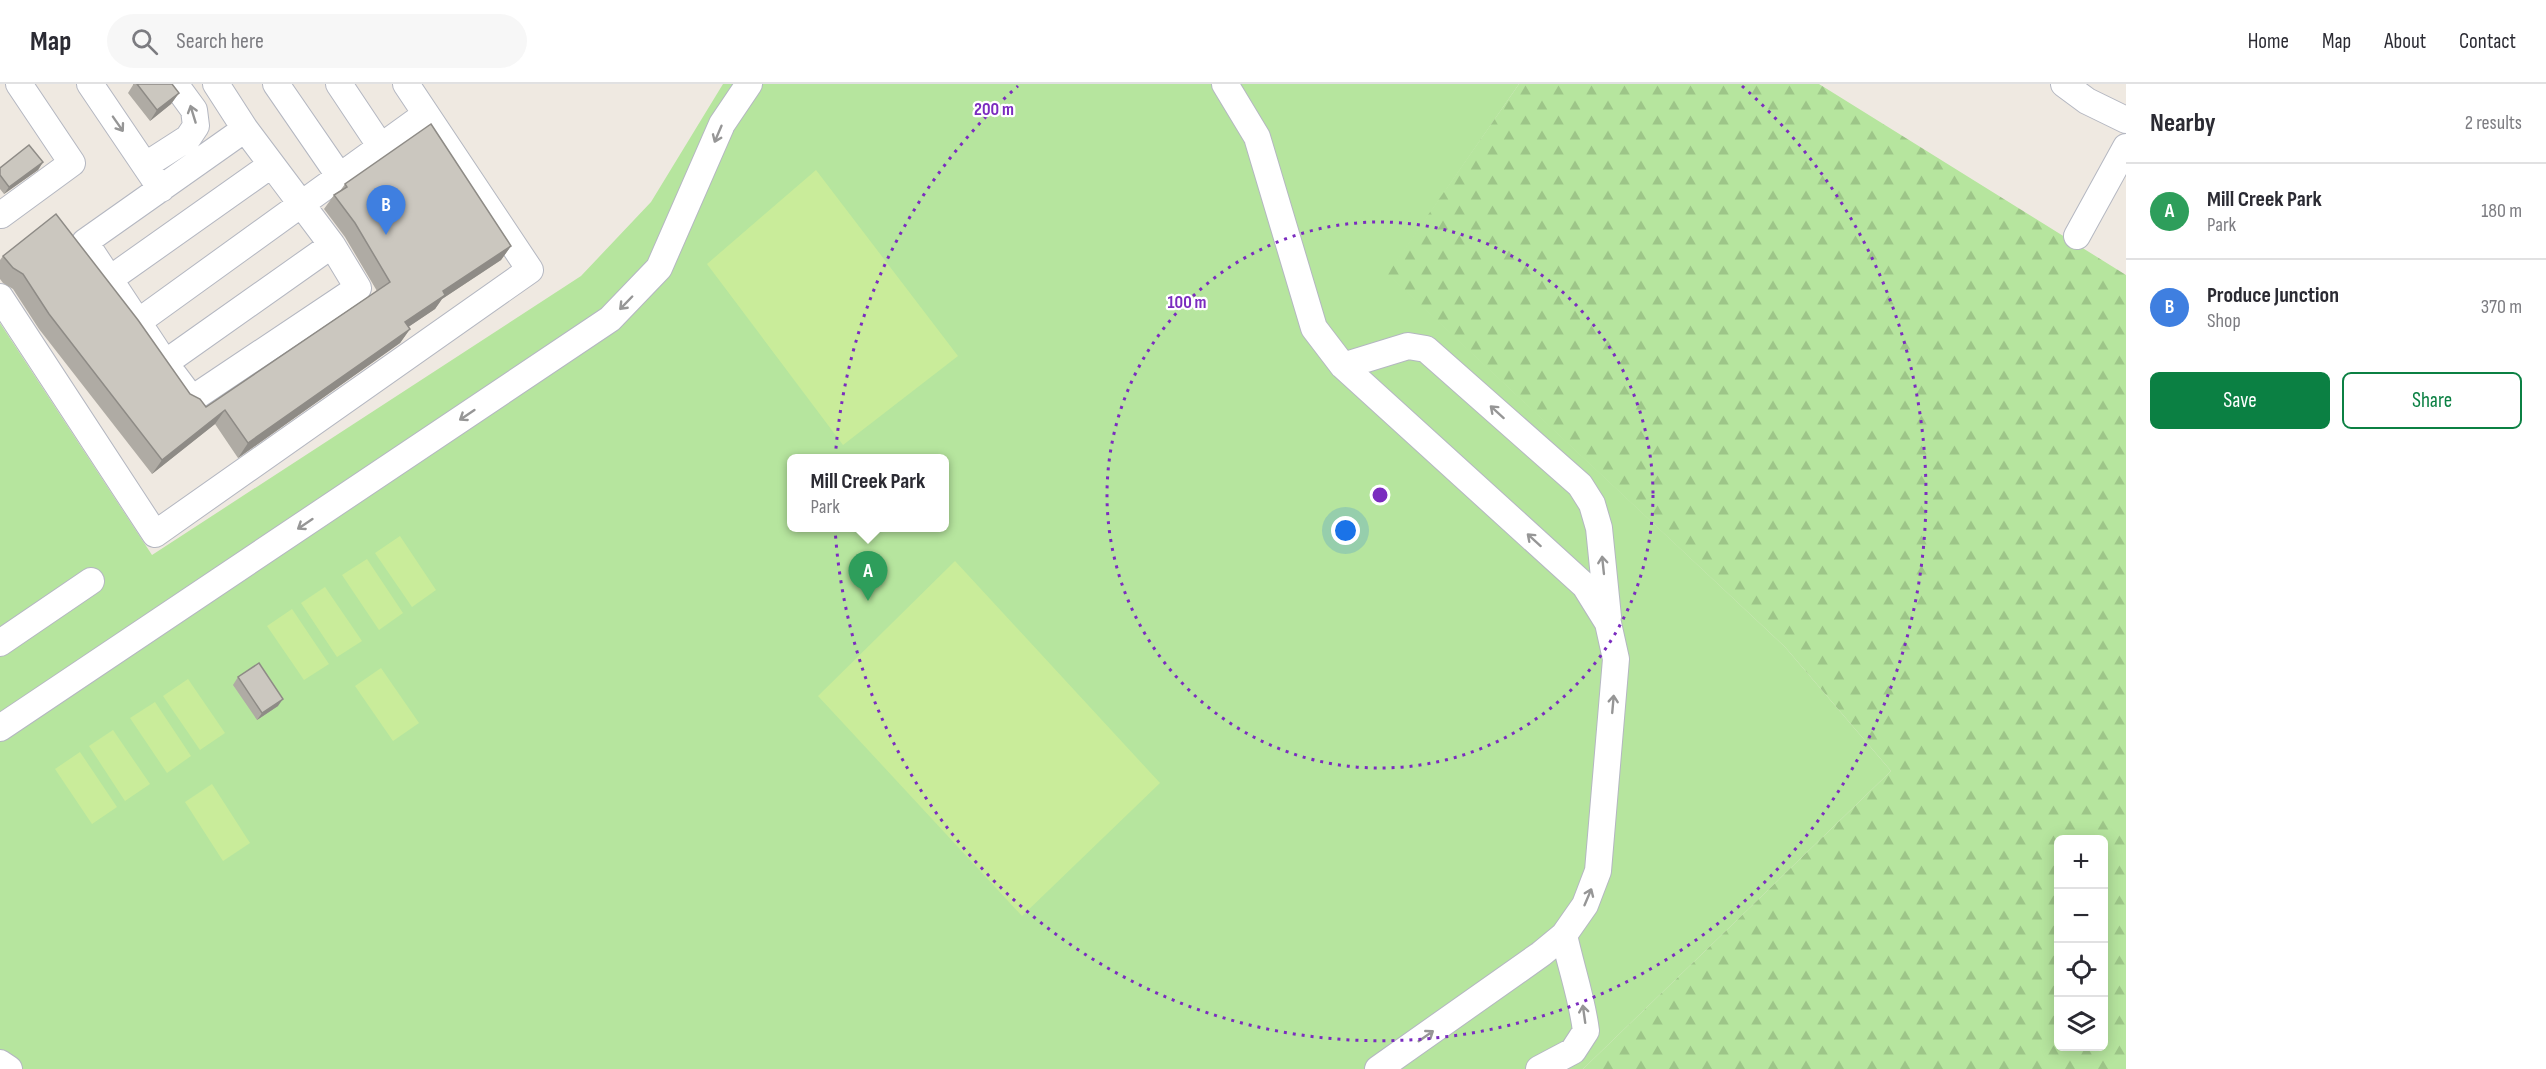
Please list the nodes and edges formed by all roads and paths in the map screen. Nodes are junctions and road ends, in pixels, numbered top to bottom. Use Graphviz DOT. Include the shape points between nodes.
graph roads {
  1 [pos="19,84"];
  2 [pos="90,84"];
  3 [pos="176,84"];
  4 [pos="216,84"];
  5 [pos="276,84"];
  6 [pos="339,84"];
  7 [pos="406,84"];
  8 [pos="749,84"];
  9 [pos="1225,84"];
  10 [pos="2064,84"];
  11 [pos="426,114"];
  12 [pos="2126,120"];
  13 [pos="244,129"];
  14 [pos="381,147"];
  15 [pos="2126,147"];
  16 [pos="146,165"];
  17 [pos="271,165"];
  18 [pos="340,177"];
  19 [pos="161,189"];
  20 [pos="302,205"];
  21 [pos="0,213"];
  22 [pos="2077,236"];
  23 [pos="332,245"];
  24 [pos="110,279"];
  25 [pos="0,297"];
  26 [pos="138,322"];
  27 [pos="165,363"];
  28 [pos="1343,366"];
  29 [pos="91,581"];
  30 [pos="1608,623"];
  31 [pos="0,643"];
  32 [pos="0,728"];
  33 [pos="1564,935"];
  34 [pos="0,1063"];
  35 [pos="9,1069"];
  36 [pos="1378,1069"];
  37 [pos="1539,1069"];
  1 -- 21 [label="street" via="72,163"];
  2 -- 16 [label="street, one-way"];
  16 -- 3 [label="street, one-way" via="189,138 196,126 194,110"];
  4 -- 13 [label="street"];
  5 -- 18 [label="street"];
  6 -- 14 [label="street"];
  7 -- 11 [label="street"];
  8 -- 32 [label="street, one-way" via="722,124 659,268 610,319"];
  9 -- 28 [label="street" via="1257,137 1314,328"];
  10 -- 12 [label="street" via="2087,101"];
  11 -- 14 [label="street"];
  11 -- 25 [label="street" via="530,270 155,534"];
  13 -- 17 [label="street"];
  13 -- 19 [label="street"];
  14 -- 18 [label="street"];
  15 -- 22 [label="street"];
  16 -- 19 [label="street"];
  17 -- 20 [label="street"];
  17 -- 24 [label="street"];
  18 -- 20 [label="street"];
  19 -- 24 [label="street" via="85,242"];
  20 -- 23 [label="street"];
  20 -- 26 [label="street"];
  23 -- 27 [label="street"];
  23 -- 27 [label="street" via="358,288 192,399"];
  24 -- 26 [label="street"];
  26 -- 27 [label="street"];
  30 -- 28 [label="street, one-way" via="1585,586"];
  30 -- 28 [label="street, one-way" via="1599,528 1592,504 1580,485 1426,349 1408,345"];
  29 -- 31 [label="street"];
  33 -- 30 [label="street, one-way" via="1585,905 1598,871 1616,659"];
  36 -- 33 [label="street, one-way"];
  37 -- 33 [label="street, one-way" via="1573,1051 1586,1031"];
  34 -- 35 [label="street"];
}
